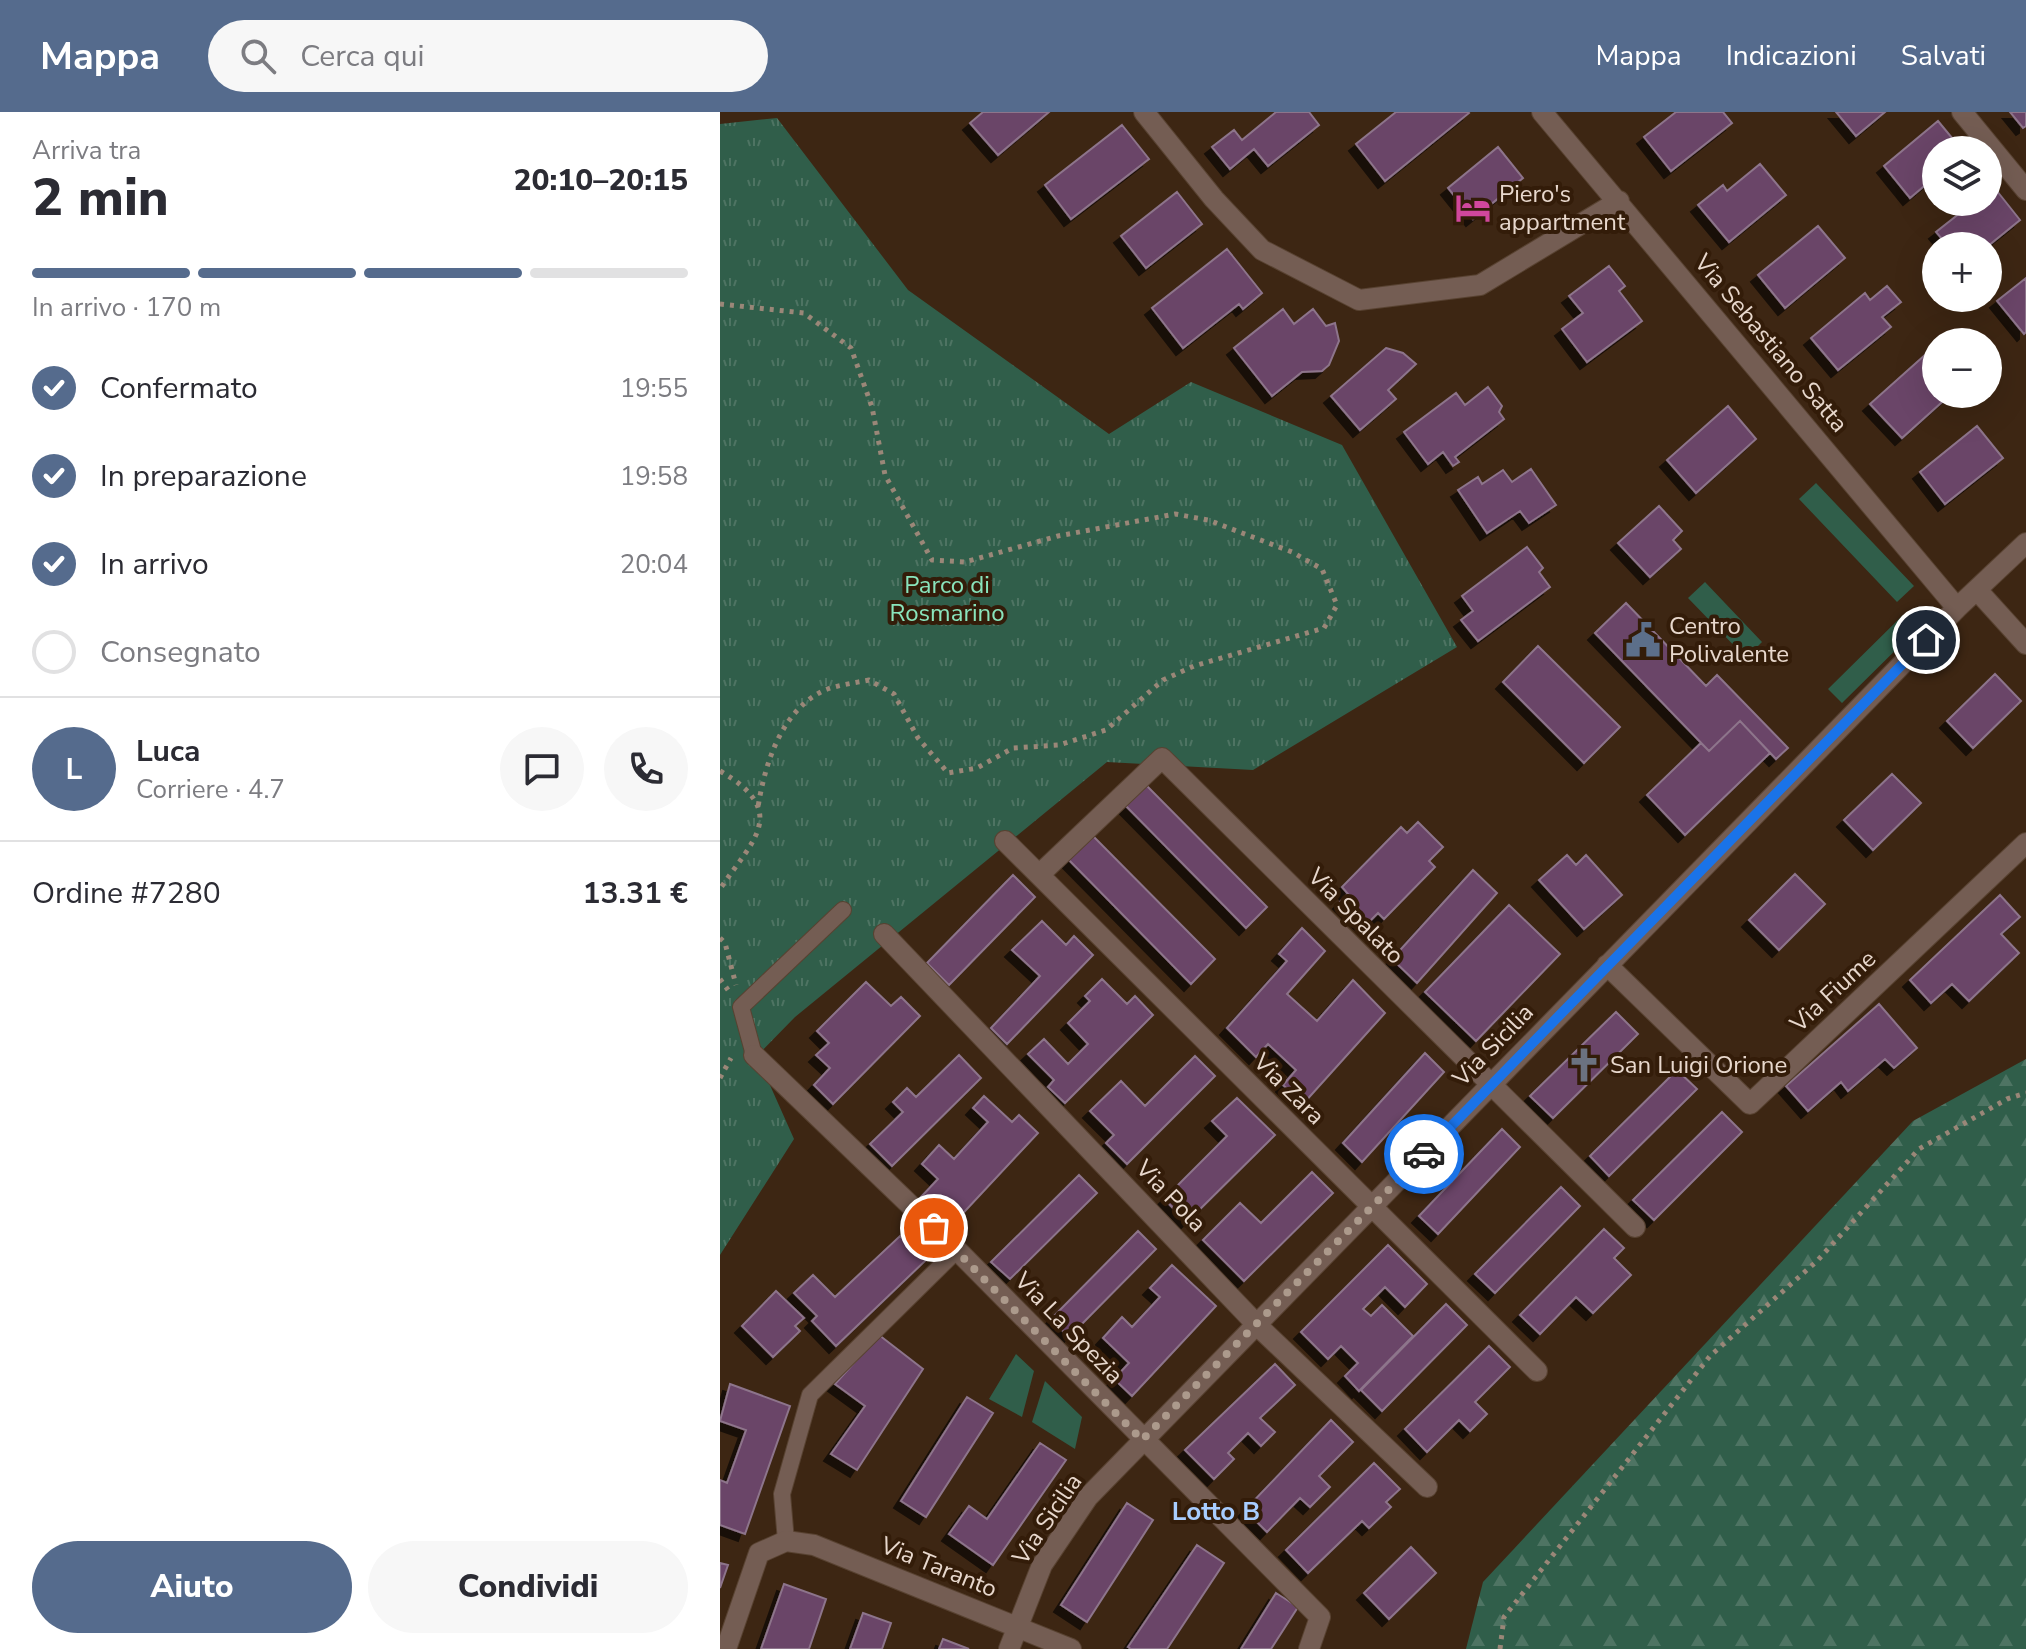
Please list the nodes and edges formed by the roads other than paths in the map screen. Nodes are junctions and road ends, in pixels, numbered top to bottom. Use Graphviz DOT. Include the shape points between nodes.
graph roads {
  1 [pos="1144,112"];
  2 [pos="1542,112"];
  3 [pos="1962,112"];
  4 [pos="2026,190"];
  5 [pos="1619,201"];
  6 [pos="2026,543"];
  7 [pos="1977,590"];
  8 [pos="1957,608"];
  9 [pos="2026,644"];
  10 [pos="1005,841"];
  11 [pos="2026,843"];
  12 [pos="1040,874"];
  13 [pos="843,910"];
  14 [pos="884,934"];
  15 [pos="1607,965"];
  16 [pos="754,1055"];
  17 [pos="1490,1086"];
  18 [pos="1371,1209"];
  19 [pos="1635,1227"];
  20 [pos="957,1250"];
  21 [pos="1257,1323"];
  22 [pos="1537,1371"];
  23 [pos="1142,1440"];
  24 [pos="1427,1487"];
  25 [pos="786,1541"];
  26 [pos="1017,1627"];
  27 [pos="726,1649"];
  28 [pos="1009,1649"];
  29 [pos="1071,1649"];
  30 [pos="1309,1649"];
  1 -- 5 [label="street" via="1262,250 1359,300 1480,285"];
  2 -- 5 [label="street, Via Sebastiano Satta"];
  3 -- 4 [label="street"];
  5 -- 8 [label="street, Via Sebastiano Satta"];
  6 -- 7 [label="street, Via Sicilia"];
  7 -- 8 [label="street, Via Sicilia"];
  7 -- 9 [label="street"];
  8 -- 15 [label="street, Via Sicilia"];
  10 -- 12 [label="street, Via Zara"];
  11 -- 15 [label="street, Via Fiume" via="1750,1104"];
  12 -- 17 [label="street, Via Spalato" via="1162,758"];
  12 -- 18 [label="street, Via Zara"];
  13 -- 16 [label="lane" via="741,1007"];
  14 -- 21 [label="street, Via Pola"];
  15 -- 17 [label="street, Via Sicilia"];
  16 -- 20 [label="street, Via La Spezia"];
  17 -- 18 [label="street, Via Sicilia"];
  17 -- 19 [label="street, Via Spalato"];
  18 -- 21 [label="street, Via Sicilia"];
  18 -- 22 [label="street, Via Zara"];
  20 -- 23 [label="street, Via La Spezia"];
  20 -- 25 [label="lane" via="810,1395 782,1494"];
  21 -- 23 [label="street, Via Sicilia"];
  21 -- 24 [label="street, Via Pola"];
  23 -- 26 [label="street, Via Sicilia" via="1088,1497 1042,1565"];
  23 -- 30 [label="street, Via La Spezia" via="1320,1617"];
  25 -- 26 [label="street, Via Taranto" via="814,1545"];
  25 -- 27 [label="street" via="759,1553"];
  26 -- 28 [label="street, Via Sicilia"];
  26 -- 29 [label="street, Via Taranto"];
}
